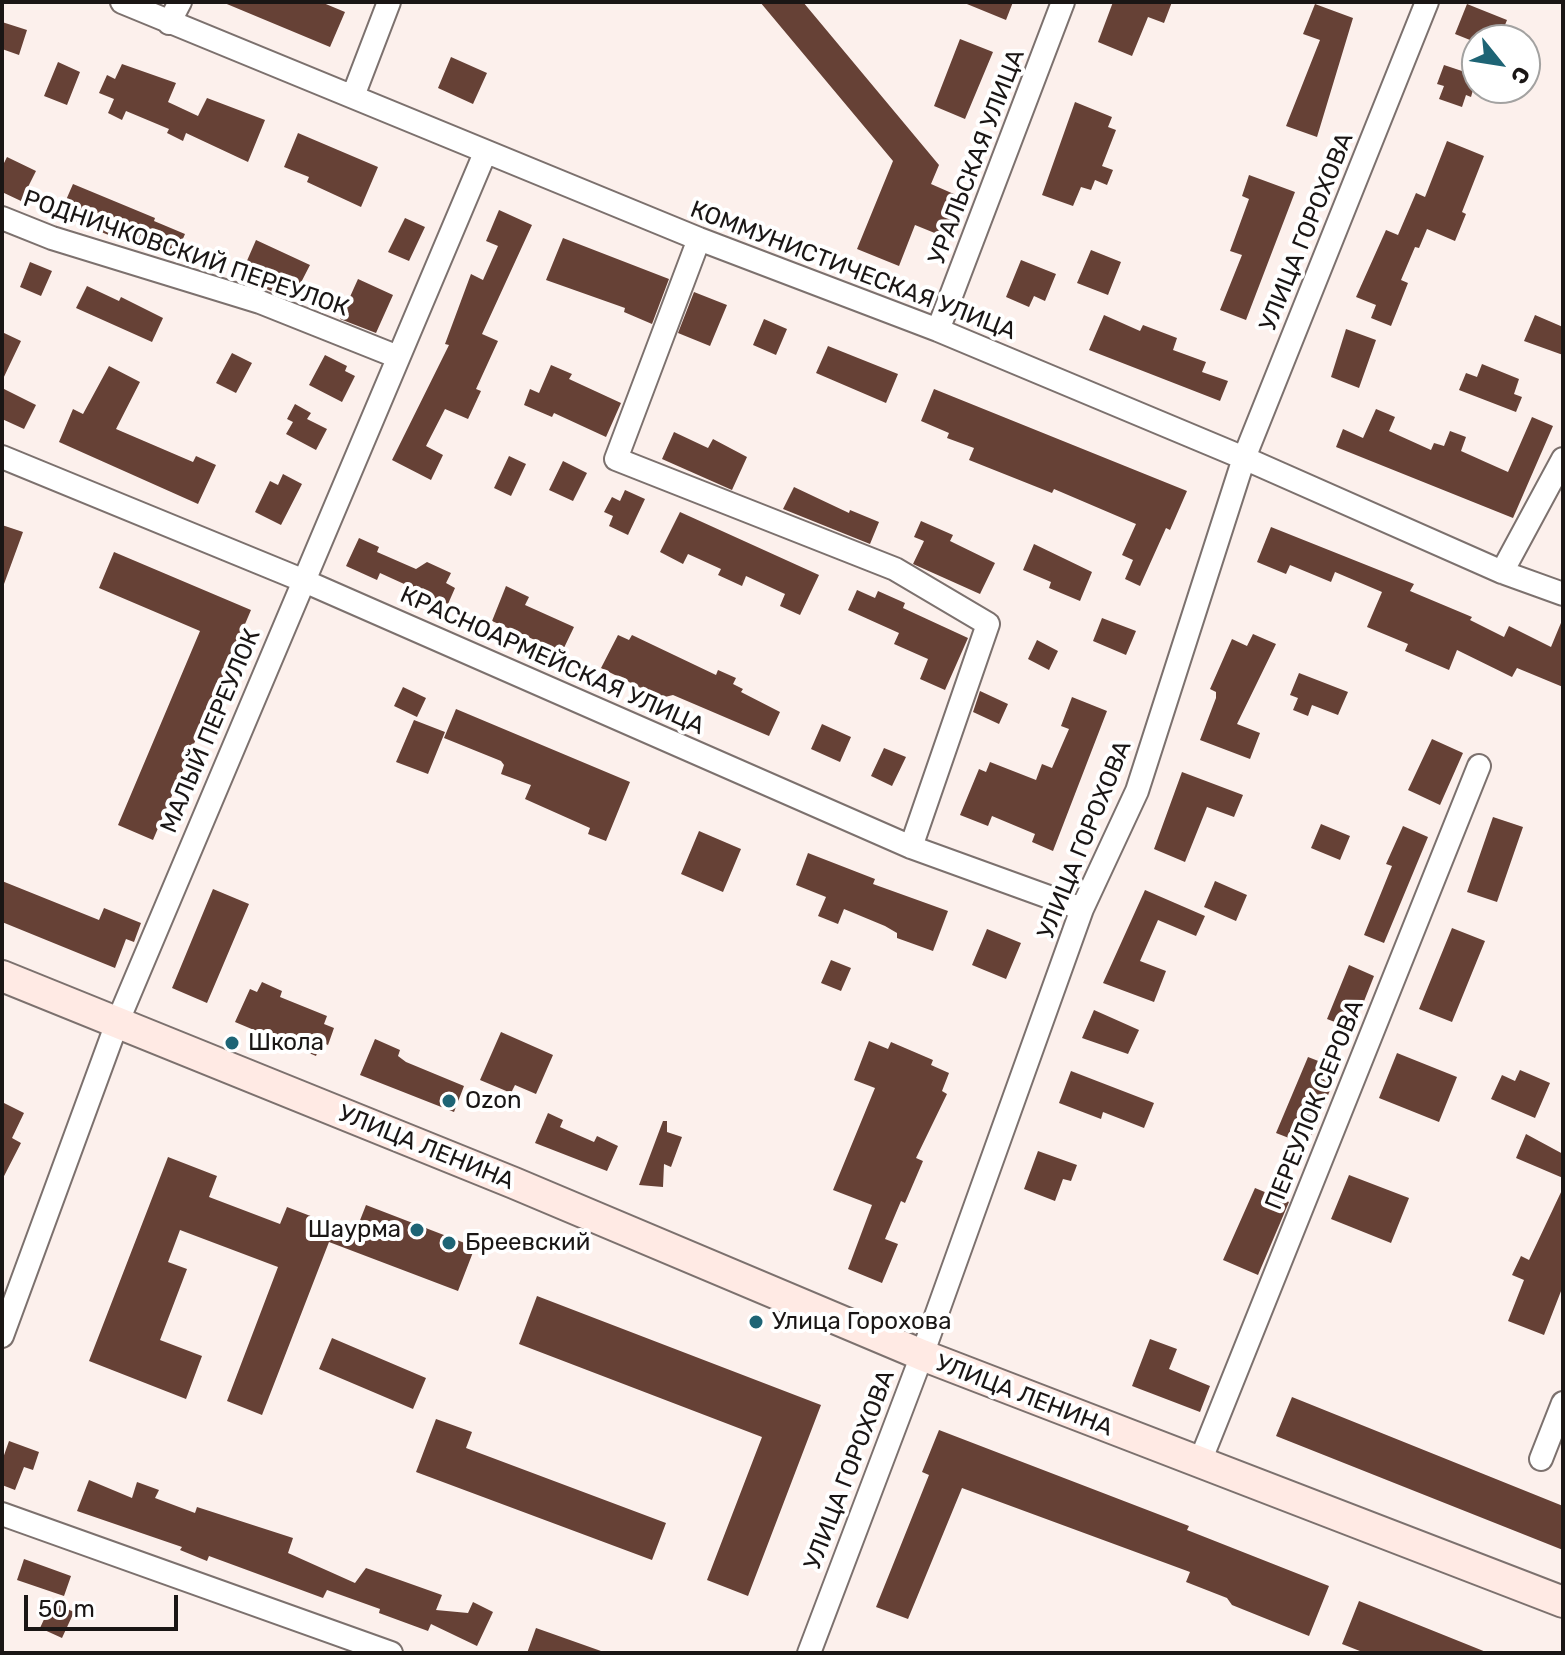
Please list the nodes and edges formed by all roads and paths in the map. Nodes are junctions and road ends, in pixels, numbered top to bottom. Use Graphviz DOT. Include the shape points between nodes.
graph roads {
  1 [pos="122,2"];
  2 [pos="180,2"];
  3 [pos="389,2"];
  4 [pos="1063,2"];
  5 [pos="1427,2"];
  6 [pos="169,23"];
  7 [pos="353,96"];
  8 [pos="485,153"];
  9 [pos="2,218"];
  10 [pos="699,239"];
  11 [pos="938,330"];
  12 [pos="398,357"];
  13 [pos="2,457"];
  14 [pos="1244,458"];
  15 [pos="1563,459"];
  16 [pos="1502,572"];
  17 [pos="302,580"];
  18 [pos="1563,594"];
  19 [pos="1479,766"];
  20 [pos="911,847"];
  21 [pos="1082,909"];
  22 [pos="2,976"];
  23 [pos="117,1023"];
  24 [pos="2,1336"];
  25 [pos="922,1355"];
  26 [pos="1563,1403"];
  27 [pos="1541,1459"];
  28 [pos="1199,1464"];
  29 [pos="2,1514"];
  30 [pos="1563,1602"];
  31 [pos="391,1653"];
  32 [pos="809,1653"];
  1 -- 6 [label="street, КОММУНИСТИЧЕСКАЯ УЛИЦА"];
  2 -- 6 [label="street"];
  3 -- 7 [label="street"];
  4 -- 11 [label="street, УРАЛЬСКАЯ УЛИЦА"];
  5 -- 14 [label="street, УЛИЦА ГОРОХОВА"];
  6 -- 7 [label="street, КОММУНИСТИЧЕСКАЯ УЛИЦА"];
  7 -- 8 [label="street, КОММУНИСТИЧЕСКАЯ УЛИЦА"];
  8 -- 10 [label="street, КОММУНИСТИЧЕСКАЯ УЛИЦА"];
  8 -- 12 [label="street, МАЛЫЙ ПЕРЕУЛОК"];
  9 -- 12 [label="street, РОДНИЧКОВСКИЙ ПЕРЕУЛОК" via="260,302"];
  10 -- 11 [label="street, КОММУНИСТИЧЕСКАЯ УЛИЦА"];
  10 -- 20 [label="street" via="616,459 895,569 988,624"];
  11 -- 14 [label="street, КОММУНИСТИЧЕСКАЯ УЛИЦА"];
  12 -- 17 [label="street, МАЛЫЙ ПЕРЕУЛОК"];
  13 -- 17 [label="street, КРАСНОАРМЕЙСКАЯ УЛИЦА"];
  14 -- 16 [label="street, КОММУНИСТИЧЕСКАЯ УЛИЦА"];
  14 -- 21 [label="street, УЛИЦА ГОРОХОВА" via="1137,791"];
  15 -- 16 [label="street"];
  16 -- 18 [label="street, КОММУНИСТИЧЕСКАЯ УЛИЦА"];
  17 -- 20 [label="street, КРАСНОАРМЕЙСКАЯ УЛИЦА"];
  17 -- 23 [label="street, МАЛЫЙ ПЕРЕУЛОК"];
  19 -- 28 [label="street, ПЕРЕУЛОК СЕРОВА"];
  20 -- 21 [label="street, КРАСНОАРМЕЙСКАЯ УЛИЦА"];
  21 -- 25 [label="street, УЛИЦА ГОРОХОВА"];
  22 -- 23 [label="street, УЛИЦА ЛЕНИНА"];
  23 -- 24 [label="street, МАЛЫЙ ПЕРЕУЛОК"];
  23 -- 25 [label="street, УЛИЦА ЛЕНИНА"];
  25 -- 28 [label="street, УЛИЦА ЛЕНИНА"];
  25 -- 32 [label="street, УЛИЦА ГОРОХОВА"];
  26 -- 27 [label="street"];
  28 -- 30 [label="street, УЛИЦА ЛЕНИНА"];
  29 -- 31 [label="street"];
}
